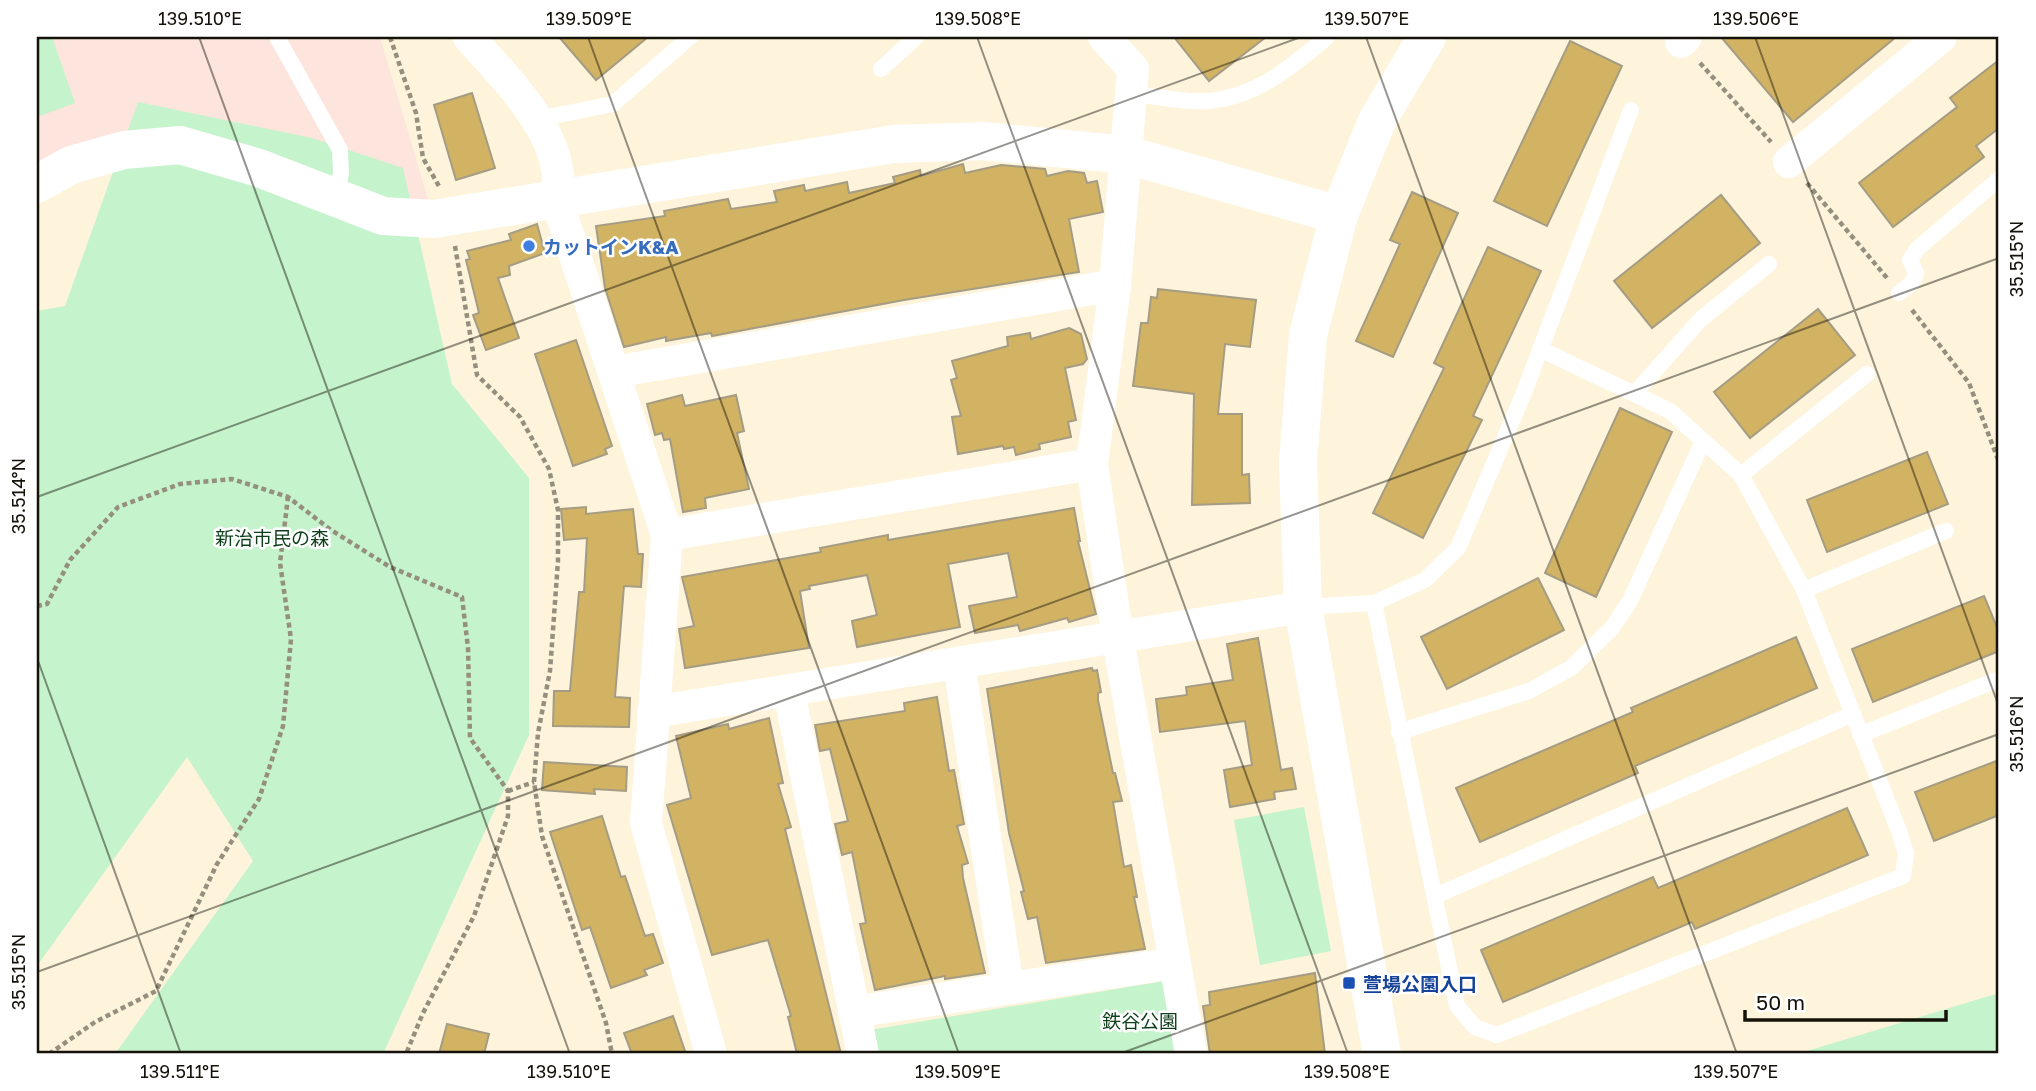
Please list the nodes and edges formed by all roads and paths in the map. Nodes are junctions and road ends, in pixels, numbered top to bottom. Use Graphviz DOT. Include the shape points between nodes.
graph roads {
  1 [pos="276,37"];
  2 [pos="390,37"];
  3 [pos="469,37"];
  4 [pos="690,37"];
  5 [pos="916,37"];
  6 [pos="1104,37"];
  7 [pos="1326,37"];
  8 [pos="1427,37"];
  9 [pos="1941,37"];
  10 [pos="1683,39"];
  11 [pos="881,69"];
  12 [pos="1132,94"];
  13 [pos="1631,110"];
  14 [pos="538,119"];
  15 [pos="1128,155"];
  16 [pos="1789,162"];
  17 [pos="1999,180"];
  18 [pos="37,184"];
  19 [pos="336,196"];
  20 [pos="557,201"];
  21 [pos="1339,215"];
  22 [pos="454,217"];
  23 [pos="1769,264"];
  24 [pos="1115,285"];
  25 [pos="1899,293"];
  26 [pos="1540,349"];
  27 [pos="614,372"];
  28 [pos="1867,374"];
  29 [pos="1635,393"];
  30 [pos="1703,442"];
  31 [pos="1999,462"];
  32 [pos="1092,464"];
  33 [pos="1741,475"];
  34 [pos="288,496"];
  35 [pos="1946,531"];
  36 [pos="667,535"];
  37 [pos="1804,590"];
  38 [pos="1374,603"];
  39 [pos="37,606"];
  40 [pos="1303,607"];
  41 [pos="1118,639"];
  42 [pos="959,664"];
  43 [pos="1999,679"];
  44 [pos="789,692"];
  45 [pos="653,712"];
  46 [pos="1853,714"];
  47 [pos="1399,732"];
  48 [pos="1860,735"];
  49 [pos="534,782"];
  50 [pos="508,791"];
  51 [pos="1435,896"];
  52 [pos="1175,963"];
  53 [pos="1009,988"];
  54 [pos="854,1012"];
  55 [pos="50,1054"];
  56 [pos="406,1054"];
  57 [pos="612,1054"];
  58 [pos="711,1054"];
  59 [pos="863,1054"];
  60 [pos="1191,1054"];
  61 [pos="1382,1054"];
  1 -- 19 [label="lane" via="340,150"];
  2 -- 22 [label="path" via="416,113 423,158"];
  3 -- 14 [label="street"];
  4 -- 14 [label="lane" via="613,104"];
  5 -- 11 [label="lane"];
  6 -- 12 [label="street" via="1133,69"];
  7 -- 12 [label="lane" via="1283,74 1255,89 1208,101"];
  8 -- 21 [label="street" via="1377,121"];
  9 -- 16 [label="street"];
  10 -- 16 [label="path"];
  12 -- 15 [label="street"];
  13 -- 26 [label="lane"];
  14 -- 20 [label="street" via="561,180"];
  15 -- 20 [label="street" via="983,141 894,144"];
  15 -- 21 [label="street"];
  15 -- 24 [label="street"];
  16 -- 25 [label="path"];
  17 -- 25 [label="lane" via="1917,249 1910,260 1916,273 1912,283"];
  18 -- 19 [label="street" via="71,165 124,150 180,145 259,167"];
  19 -- 22 [label="street" via="383,216"];
  20 -- 22 [label="street"];
  20 -- 27 [label="street"];
  21 -- 40 [label="street" via="1308,335 1298,462"];
  22 -- 49 [label="path" via="477,374 520,416 549,469 558,510 550,671"];
  23 -- 29 [label="lane" via="1701,320"];
  24 -- 27 [label="street"];
  24 -- 32 [label="street"];
  25 -- 31 [label="path" via="1969,383"];
  26 -- 29 [label="lane"];
  26 -- 38 [label="lane" via="1458,548 1425,580"];
  27 -- 36 [label="street"];
  28 -- 33 [label="lane"];
  29 -- 30 [label="lane" via="1671,411"];
  30 -- 33 [label="lane"];
  30 -- 47 [label="lane" via="1630,601 1612,628 1579,660 1529,691"];
  32 -- 36 [label="street"];
  32 -- 41 [label="street"];
  33 -- 37 [label="lane"];
  34 -- 39 [label="path" via="232,479 180,484 118,507 70,560 47,604"];
  34 -- 50 [label="path" via="331,530 390,566 462,597 470,738"];
  34 -- 55 [label="path" via="280,564 291,639 284,714 259,799 217,864 156,991 95,1022"];
  35 -- 37 [label="lane"];
  36 -- 45 [label="street"];
  37 -- 46 [label="lane"];
  38 -- 40 [label="lane"];
  38 -- 47 [label="lane"];
  40 -- 41 [label="street"];
  40 -- 61 [label="street"];
  41 -- 42 [label="street"];
  41 -- 52 [label="street"];
  42 -- 44 [label="street"];
  42 -- 53 [label="street"];
  43 -- 48 [label="lane"];
  44 -- 45 [label="street"];
  44 -- 54 [label="street"];
  45 -- 58 [label="street" via="646,823"];
  46 -- 48 [label="lane"];
  46 -- 51 [label="lane"];
  47 -- 51 [label="lane"];
  48 -- 51 [label="lane" via="1906,853 1903,876 1497,1035 1475,1027 1457,1006"];
  49 -- 50 [label="path"];
  49 -- 57 [label="path" via="542,836 606,1023"];
  50 -- 56 [label="path" via="508,816 474,916"];
  52 -- 53 [label="street"];
  52 -- 60 [label="street"];
  53 -- 54 [label="street"];
  54 -- 59 [label="street"];
}
